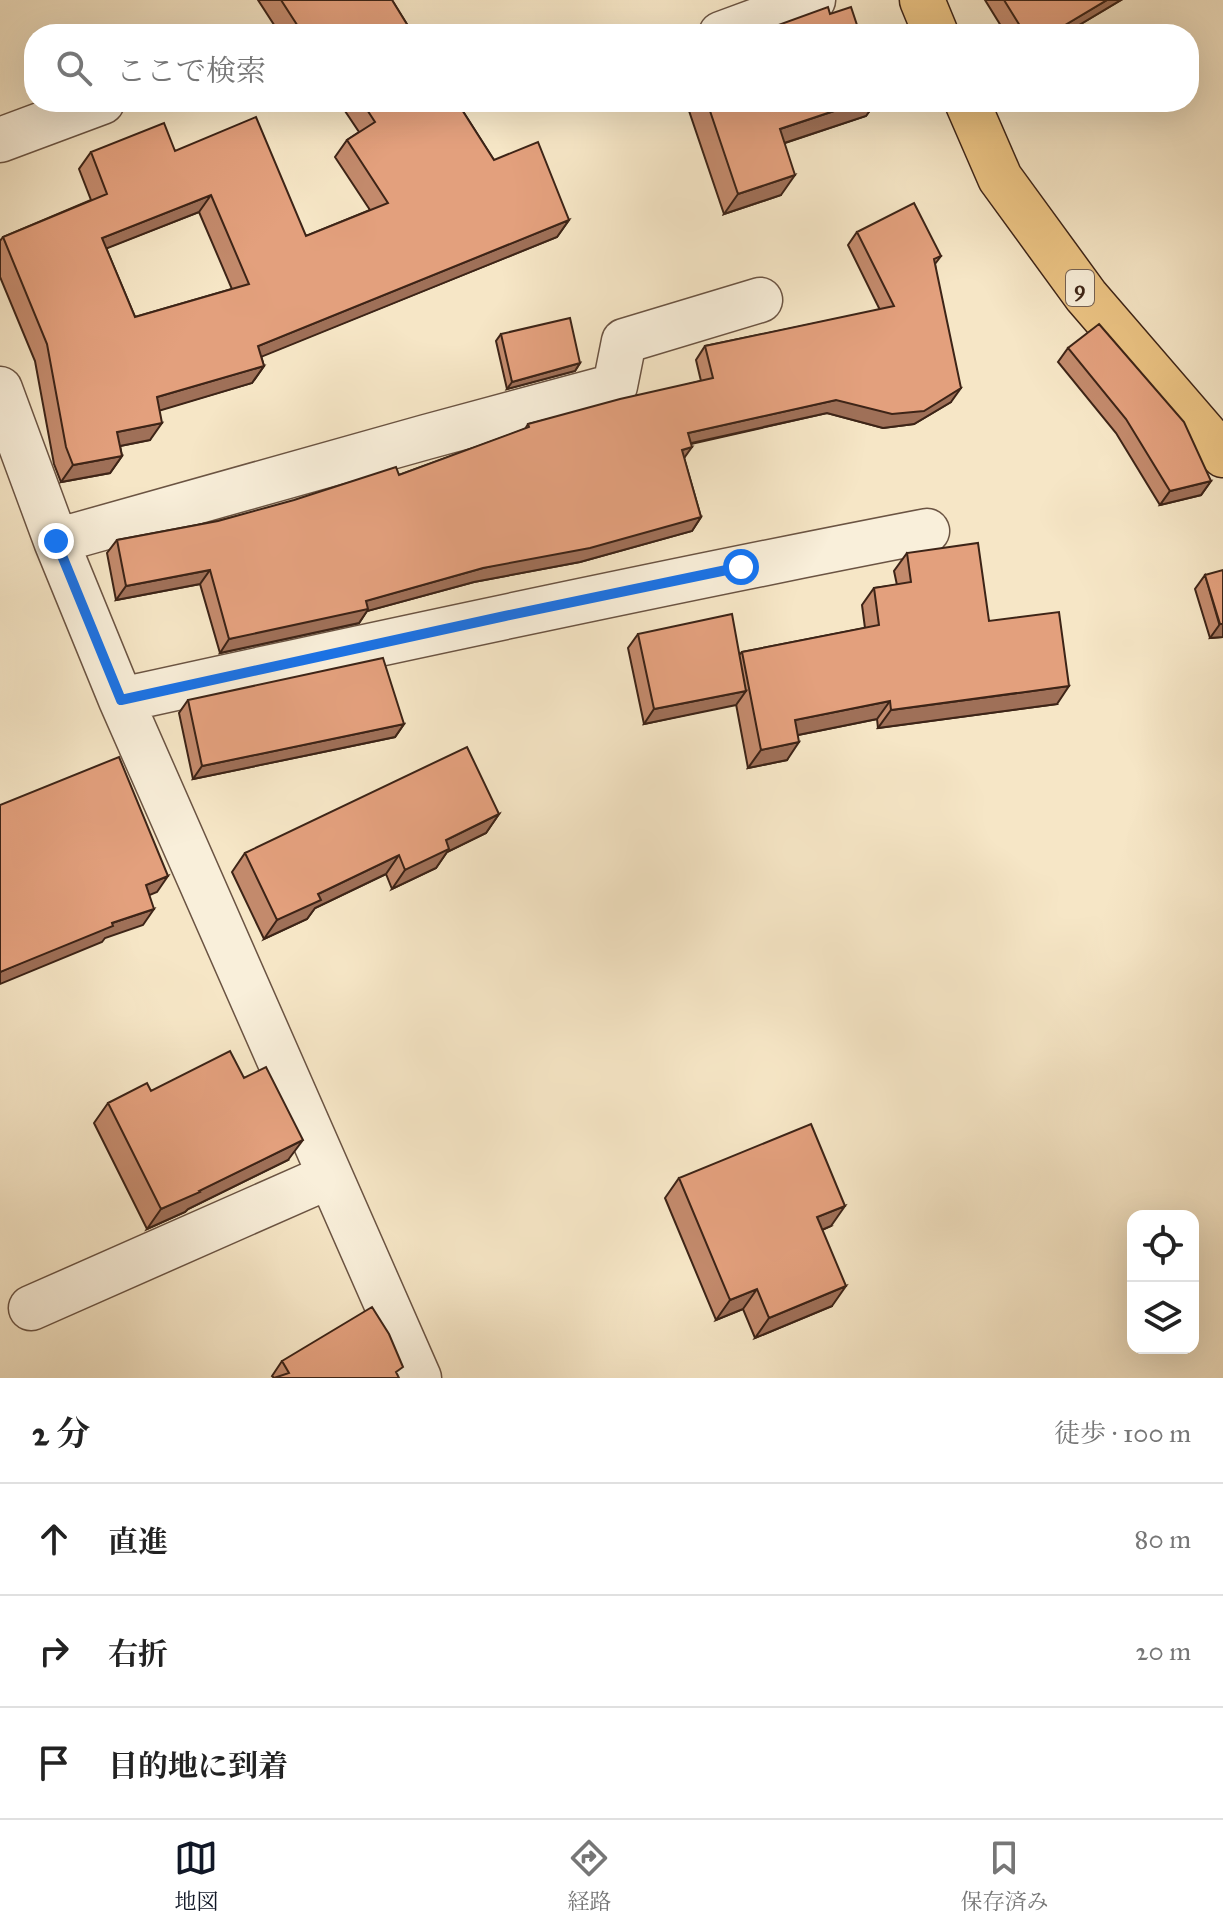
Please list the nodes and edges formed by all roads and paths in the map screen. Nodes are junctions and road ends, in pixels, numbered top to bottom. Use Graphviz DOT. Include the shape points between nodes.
graph roads {
  1 [pos="813,0"];
  2 [pos="922,0"];
  3 [pos="748,24"];
  4 [pos="932,24"];
  5 [pos="75,112"];
  6 [pos="971,112"];
  7 [pos="0,140"];
  8 [pos="760,300"];
  9 [pos="0,389"];
  10 [pos="1223,455"];
  11 [pos="927,531"];
  12 [pos="56,541"];
  13 [pos="121,700"];
  14 [pos="330,1176"];
  15 [pos="31,1308"];
  16 [pos="419,1378"];
  1 -- 3 [label="street"];
  2 -- 4 [label="main road"];
  5 -- 7 [label="street"];
  6 -- 10 [label="main road, 9" via="1000,178 1086,296"];
  8 -- 12 [label="street" via="624,341 615,386"];
  9 -- 12 [label="street"];
  11 -- 13 [label="street"];
  12 -- 13 [label="street"];
  13 -- 14 [label="street"];
  14 -- 15 [label="street"];
  14 -- 16 [label="street"];
}
